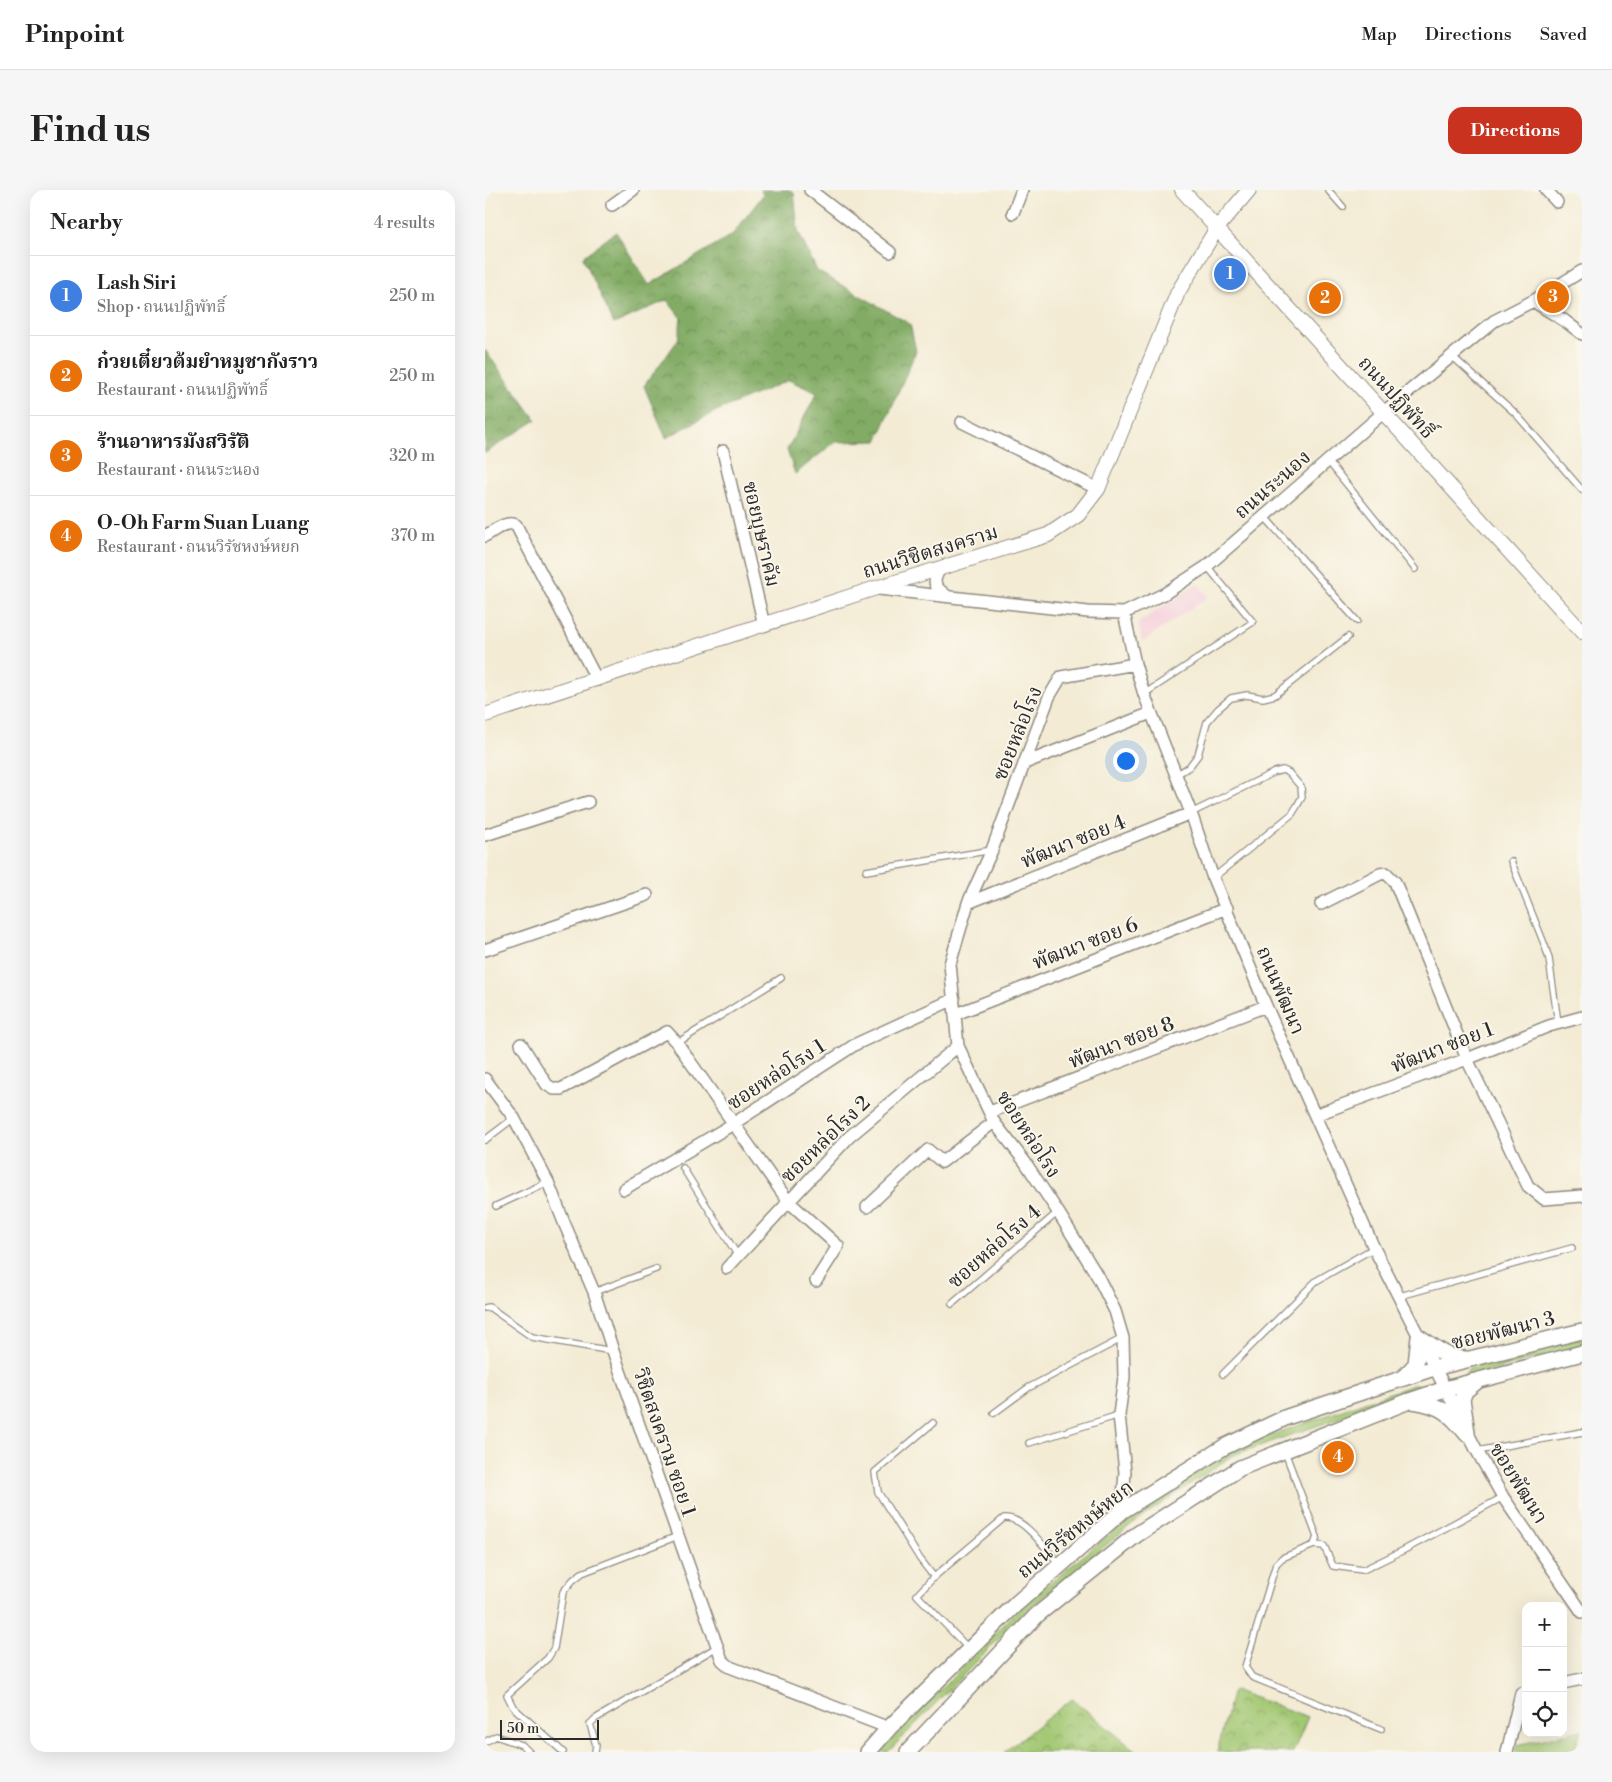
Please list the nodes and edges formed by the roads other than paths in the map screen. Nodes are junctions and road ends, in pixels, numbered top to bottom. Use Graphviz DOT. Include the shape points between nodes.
graph roads {
  1 [pos="633,190"];
  2 [pos="811,190"];
  3 [pos="1023,190"];
  4 [pos="1182,190"];
  5 [pos="1249,190"];
  6 [pos="1328,190"];
  7 [pos="1546,190"];
  8 [pos="1557,202"];
  9 [pos="612,205"];
  10 [pos="1343,208"];
  11 [pos="1013,213"];
  12 [pos="1217,228"];
  13 [pos="890,252"];
  14 [pos="1582,271"];
  15 [pos="1533,301"];
  16 [pos="1582,334"];
  17 [pos="1452,356"];
  18 [pos="1384,412"];
  19 [pos="962,422"];
  20 [pos="723,451"];
  21 [pos="1328,461"];
  22 [pos="1098,489"];
  23 [pos="1582,490"];
  24 [pos="1264,516"];
  25 [pos="485,536"];
  26 [pos="1207,566"];
  27 [pos="939,569"];
  28 [pos="1415,569"];
  29 [pos="876,588"];
  30 [pos="947,596"];
  31 [pos="1124,613"];
  32 [pos="1357,621"];
  33 [pos="763,626"];
  34 [pos="1582,632"];
  35 [pos="1348,637"];
  36 [pos="1135,664"];
  37 [pos="597,680"];
  38 [pos="1144,694"];
  39 [pos="1151,713"];
  40 [pos="485,715"];
  41 [pos="1025,763"];
  42 [pos="1176,775"];
  43 [pos="588,802"];
  44 [pos="1191,813"];
  45 [pos="485,835"];
  46 [pos="992,850"];
  47 [pos="1511,861"];
  48 [pos="866,871"];
  49 [pos="1213,878"];
  50 [pos="647,895"];
  51 [pos="968,903"];
  52 [pos="1321,904"];
  53 [pos="1227,908"];
  54 [pos="485,950"];
  55 [pos="781,978"];
  56 [pos="954,999"];
  57 [pos="1266,1006"];
  58 [pos="956,1014"];
  59 [pos="1582,1017"];
  60 [pos="1558,1023"];
  61 [pos="521,1044"];
  62 [pos="677,1044"];
  63 [pos="959,1046"];
  64 [pos="1467,1059"];
  65 [pos="485,1079"];
  66 [pos="1315,1115"];
  67 [pos="992,1117"];
  68 [pos="514,1118"];
  69 [pos="733,1124"];
  70 [pos="485,1140"];
  71 [pos="683,1168"];
  72 [pos="548,1182"];
  73 [pos="624,1190"];
  74 [pos="1582,1196"];
  75 [pos="788,1201"];
  76 [pos="496,1206"];
  77 [pos="867,1207"];
  78 [pos="1058,1212"];
  79 [pos="1374,1248"];
  80 [pos="1572,1248"];
  81 [pos="737,1256"];
  82 [pos="727,1268"];
  83 [pos="656,1269"];
  84 [pos="816,1281"];
  85 [pos="595,1292"];
  86 [pos="1399,1296"];
  87 [pos="952,1304"];
  88 [pos="485,1308"];
  89 [pos="1582,1331"];
  90 [pos="1123,1338"];
  91 [pos="1419,1338"];
  92 [pos="613,1351"];
  93 [pos="1582,1353"];
  94 [pos="1471,1360"];
  95 [pos="1434,1368"];
  96 [pos="1223,1374"];
  97 [pos="1402,1379"];
  98 [pos="1478,1380"];
  99 [pos="1445,1390"];
  100 [pos="1409,1401"];
  101 [pos="994,1413"];
  102 [pos="1119,1415"];
  103 [pos="933,1422"];
  104 [pos="1582,1432"];
  105 [pos="1467,1434"];
  106 [pos="1029,1443"];
  107 [pos="1284,1450"];
  108 [pos="1477,1451"];
  109 [pos="1503,1496"];
  110 [pos="1122,1512"];
  111 [pos="678,1536"];
  112 [pos="1314,1545"];
  113 [pos="1060,1566"];
  114 [pos="934,1577"];
  115 [pos="1579,1601"];
  116 [pos="1582,1612"];
  117 [pos="717,1647"];
  118 [pos="970,1650"];
  119 [pos="1582,1678"];
  120 [pos="1567,1682"];
  121 [pos="1522,1693"];
  122 [pos="889,1728"];
  123 [pos="1381,1729"];
  124 [pos="485,1742"];
  125 [pos="529,1752"];
  126 [pos="563,1752"];
  127 [pos="595,1752"];
  128 [pos="868,1752"];
  129 [pos="908,1752"];
  130 [pos="1507,1752"];
  1 -- 9 [label="street"];
  2 -- 13 [label="street"];
  3 -- 11 [label="street"];
  4 -- 12 [label="street, ถนนปฏิพัทธิ์"];
  5 -- 12 [label="street, ถนนวิชิตสงคราม"];
  6 -- 10 [label="lane"];
  7 -- 8 [label="street"];
  12 -- 18 [label="street, ถนนปฏิพัทธิ์"];
  12 -- 22 [label="street, ถนนวิชิตสงคราม" via="1178,292"];
  14 -- 15 [label="street, ถนนระนอง"];
  15 -- 16 [label="street"];
  15 -- 17 [label="street, ถนนระนอง" via="1494,321"];
  17 -- 18 [label="street, ถนนระนอง"];
  17 -- 23 [label="lane" via="1516,414"];
  18 -- 21 [label="street, ถนนระนอง"];
  18 -- 34 [label="street, ถนนปฏิพัทธิ์"];
  19 -- 22 [label="street"];
  20 -- 33 [label="street, ซอยบุษราคัม"];
  21 -- 24 [label="street, ถนนระนอง"];
  21 -- 28 [label="lane"];
  22 -- 27 [label="street, ถนนวิชิตสงคราม" via="1077,515 1048,535"];
  24 -- 26 [label="street, ถนนระนอง"];
  24 -- 32 [label="lane"];
  25 -- 37 [label="street" via="506,524 516,525"];
  26 -- 31 [label="street, ถนนระนอง" via="1164,594"];
  26 -- 38 [label="lane" via="1253,622"];
  27 -- 29 [label="street, ถนนวิชิตสงคราม"];
  27 -- 30 [label="street" via="934,581"];
  29 -- 30 [label="street, ถนนระนอง"];
  29 -- 33 [label="street, ถนนวิชิตสงคราม"];
  30 -- 31 [label="street, ถนนระนอง"];
  31 -- 36 [label="street, ถนนพัฒนา"];
  33 -- 37 [label="street, ถนนวิชิตสงคราม"];
  35 -- 42 [label="lane" via="1275,695 1263,698 1247,694 1231,698 1207,722 1198,755 1189,767"];
  36 -- 38 [label="street, ถนนพัฒนา"];
  36 -- 41 [label="street, ซอยหล่อโรง" via="1061,677 1049,697"];
  37 -- 40 [label="street, ถนนวิชิตสงคราม"];
  38 -- 39 [label="street, ถนนพัฒนา"];
  39 -- 41 [label="street"];
  39 -- 42 [label="street, ถนนพัฒนา"];
  41 -- 46 [label="street, ซอยหล่อโรง"];
  42 -- 44 [label="street, ถนนพัฒนา"];
  43 -- 45 [label="street"];
  44 -- 49 [label="street, ถนนพัฒนา"];
  44 -- 49 [label="lane" via="1283,770 1301,787 1302,797 1292,814"];
  44 -- 51 [label="street, พัฒนา ซอย 4"];
  46 -- 48 [label="lane"];
  46 -- 51 [label="street, ซอยหล่อโรง"];
  47 -- 60 [label="lane" via="1549,959"];
  49 -- 53 [label="street, ถนนพัฒนา"];
  50 -- 54 [label="street"];
  51 -- 56 [label="street, ซอยหล่อโรง" via="950,964"];
  52 -- 64 [label="street" via="1380,874 1390,875"];
  53 -- 57 [label="street, ถนนพัฒนา"];
  53 -- 58 [label="street, พัฒนา ซอย 6"];
  55 -- 62 [label="lane"];
  56 -- 58 [label="street, ซอยหล่อโรง"];
  56 -- 69 [label="street, ซอยหล่อโรง 1" via="856,1044"];
  57 -- 66 [label="street, ถนนพัฒนา"];
  57 -- 67 [label="street, พัฒนา ซอย 8"];
  58 -- 63 [label="street, ซอยหล่อโรง"];
  59 -- 60 [label="street, พัฒนา ซอย 1"];
  60 -- 64 [label="street, พัฒนา ซอย 1"];
  61 -- 62 [label="street" via="547,1085 561,1089 667,1032"];
  62 -- 69 [label="street"];
  63 -- 67 [label="street, ซอยหล่อโรง"];
  63 -- 75 [label="street, ซอยหล่อโรง 2" via="849,1137"];
  64 -- 66 [label="street, พัฒนา ซอย 1"];
  64 -- 74 [label="street" via="1529,1186 1544,1199"];
  65 -- 68 [label="street, วิชิตสงคราม ซอย 1"];
  66 -- 79 [label="street, ถนนพัฒนา"];
  67 -- 77 [label="street, พัฒนา ซอย 8" via="942,1162 928,1150"];
  67 -- 78 [label="street, ซอยหล่อโรง"];
  68 -- 70 [label="lane"];
  68 -- 72 [label="street, วิชิตสงคราม ซอย 1"];
  69 -- 73 [label="street, ซอยหล่อโรง 1"];
  69 -- 75 [label="street"];
  71 -- 81 [label="lane"];
  72 -- 76 [label="lane"];
  72 -- 85 [label="street, วิชิตสงคราม ซอย 1"];
  75 -- 81 [label="street, ซอยหล่อโรง 2"];
  75 -- 84 [label="street" via="838,1246"];
  78 -- 87 [label="lane, ซอยหล่อโรง 4"];
  78 -- 90 [label="street, ซอยหล่อโรง" via="1098,1277 1115,1311"];
  79 -- 86 [label="street, ถนนพัฒนา"];
  79 -- 96 [label="lane" via="1316,1281"];
  80 -- 86 [label="lane"];
  81 -- 82 [label="street, ซอยหล่อโรง 2"];
  83 -- 85 [label="lane"];
  85 -- 92 [label="street, วิชิตสงคราม ซอย 1"];
  86 -- 91 [label="street, ถนนพัฒนา"];
  88 -- 92 [label="lane" via="489,1307 531,1337"];
  89 -- 94 [label="main road, ซอยพัฒนา 3"];
  90 -- 101 [label="lane" via="1028,1388"];
  90 -- 102 [label="street, ซอยหล่อโรง" via="1124,1377"];
  91 -- 94 [label="main road" via="1456,1359"];
  91 -- 95 [label="street, ถนนพัฒนา"];
  91 -- 97 [label="main road" via="1416,1364"];
  92 -- 111 [label="street, วิชิตสงคราม ซอย 1"];
  93 -- 98 [label="main road, ซอยพัฒนา 3"];
  94 -- 95 [label="main road, ซอยพัฒนา 3"];
  95 -- 97 [label="main road, ถนนวิรัชหงษ์หยก"];
  95 -- 99 [label="street, ซอยพัฒนา"];
  97 -- 110 [label="main road, ถนนวิรัชหงษ์หยก" via="1287,1417 1224,1447"];
  98 -- 99 [label="main road, ซอยพัฒนา 3"];
  98 -- 105 [label="main road" via="1465,1391 1462,1399"];
  99 -- 100 [label="main road"];
  99 -- 105 [label="street, ซอยพัฒนา"];
  100 -- 105 [label="main road" via="1442,1408"];
  100 -- 107 [label="main road"];
  102 -- 106 [label="lane"];
  102 -- 110 [label="street, ซอยหล่อโรง" via="1125,1472"];
  103 -- 114 [label="lane" via="875,1472 875,1479 879,1492"];
  104 -- 108 [label="lane"];
  105 -- 108 [label="street, ซอยพัฒนา"];
  107 -- 112 [label="lane" via="1317,1537"];
  107 -- 129 [label="main road" via="1240,1468 1136,1535 1037,1615"];
  108 -- 109 [label="street, ซอยพัฒนา"];
  109 -- 112 [label="lane" via="1363,1570 1333,1566 1324,1546"];
  109 -- 115 [label="street, ซอยพัฒนา"];
  110 -- 113 [label="main road, ถนนวิรัชหงษ์หยก"];
  111 -- 117 [label="street, วิชิตสงคราม ซอย 1"];
  111 -- 126 [label="lane" via="582,1573 573,1580 563,1592 554,1648 548,1658 507,1696 513,1707"];
  112 -- 123 [label="lane" via="1282,1558 1276,1564 1245,1667 1252,1677"];
  113 -- 114 [label="lane" via="1021,1522 1004,1518"];
  113 -- 118 [label="main road, ถนนวิรัชหงษ์หยก"];
  114 -- 118 [label="lane" via="917,1594"];
  115 -- 116 [label="street, ซอยพัฒนา"];
  117 -- 122 [label="street, วิชิตสงคราม ซอย 1" via="722,1660 730,1667"];
  117 -- 127 [label="lane" via="595,1719 590,1724"];
  118 -- 122 [label="main road, ถนนวิรัชหงษ์หยก"];
  119 -- 120 [label="street"];
  121 -- 130 [label="street"];
  122 -- 128 [label="main road, ถนนวิรัชหงษ์หยก"];
  124 -- 125 [label="lane" via="496,1736 522,1745"];
}
